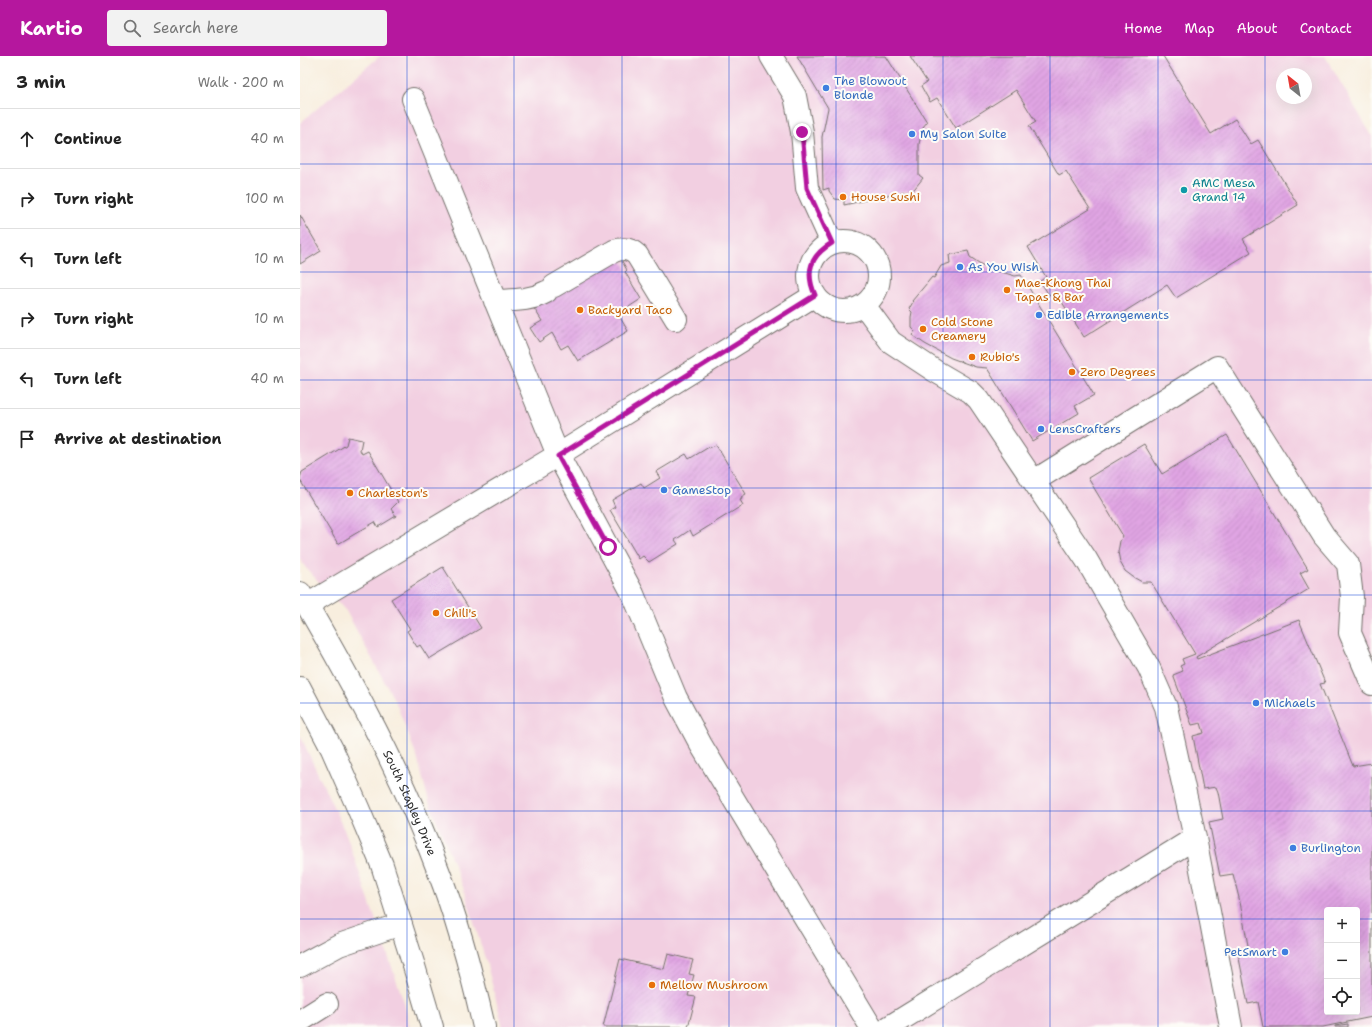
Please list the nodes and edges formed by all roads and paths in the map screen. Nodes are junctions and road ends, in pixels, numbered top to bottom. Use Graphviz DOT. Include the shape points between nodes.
graph roads {
  1 [pos="771,56"];
  2 [pos="413,99"];
  3 [pos="832,243"];
  4 [pos="815,295"];
  5 [pos="495,301"];
  6 [pos="864,305"];
  7 [pos="676,319"];
  8 [pos="558,456"];
  9 [pos="1034,480"];
  10 [pos="303,599"];
  11 [pos="1372,684"];
  12 [pos="300,688"];
  13 [pos="1195,838"];
  14 [pos="402,924"];
  15 [pos="300,966"];
  16 [pos="327,1004"];
  17 [pos="300,1021"];
  18 [pos="432,1027"];
  19 [pos="484,1027"];
  20 [pos="871,1027"];
  21 [pos="889,1027"];
  22 [pos="1231,1027"];
  1 -- 3 [label="main road" via="795,96 802,132 807,188"];
  2 -- 5 [label="main road"];
  3 -- 4 [label="main road" via="823,248 811,265 809,275"];
  3 -- 6 [label="main road" via="854,242 873,255 878,265 879,276 872,297"];
  4 -- 6 [label="main road" via="822,303 843,311 854,310"];
  4 -- 8 [label="main road"];
  5 -- 7 [label="main road" via="534,297 614,251 628,249 637,255"];
  5 -- 8 [label="main road"];
  6 -- 9 [label="main road" via="892,342 971,392 979,400"];
  8 -- 10 [label="main road"];
  8 -- 20 [label="main road" via="633,594 676,698 701,746"];
  9 -- 11 [label="main road" via="1217,367 1324,536 1348,564 1352,597 1350,633"];
  9 -- 13 [label="main road" via="1086,560 1149,668 1166,707"];
  10 -- 19 [label="main road, South Stapley Drive" via="376,730 436,864 473,980"];
  12 -- 14 [label="main road" via="332,749 358,808 382,865"];
  13 -- 21 [label="main road"];
  13 -- 22 [label="main road"];
  14 -- 15 [label="main road" via="339,945"];
  14 -- 18 [label="main road"];
  16 -- 17 [label="main road"];
}
